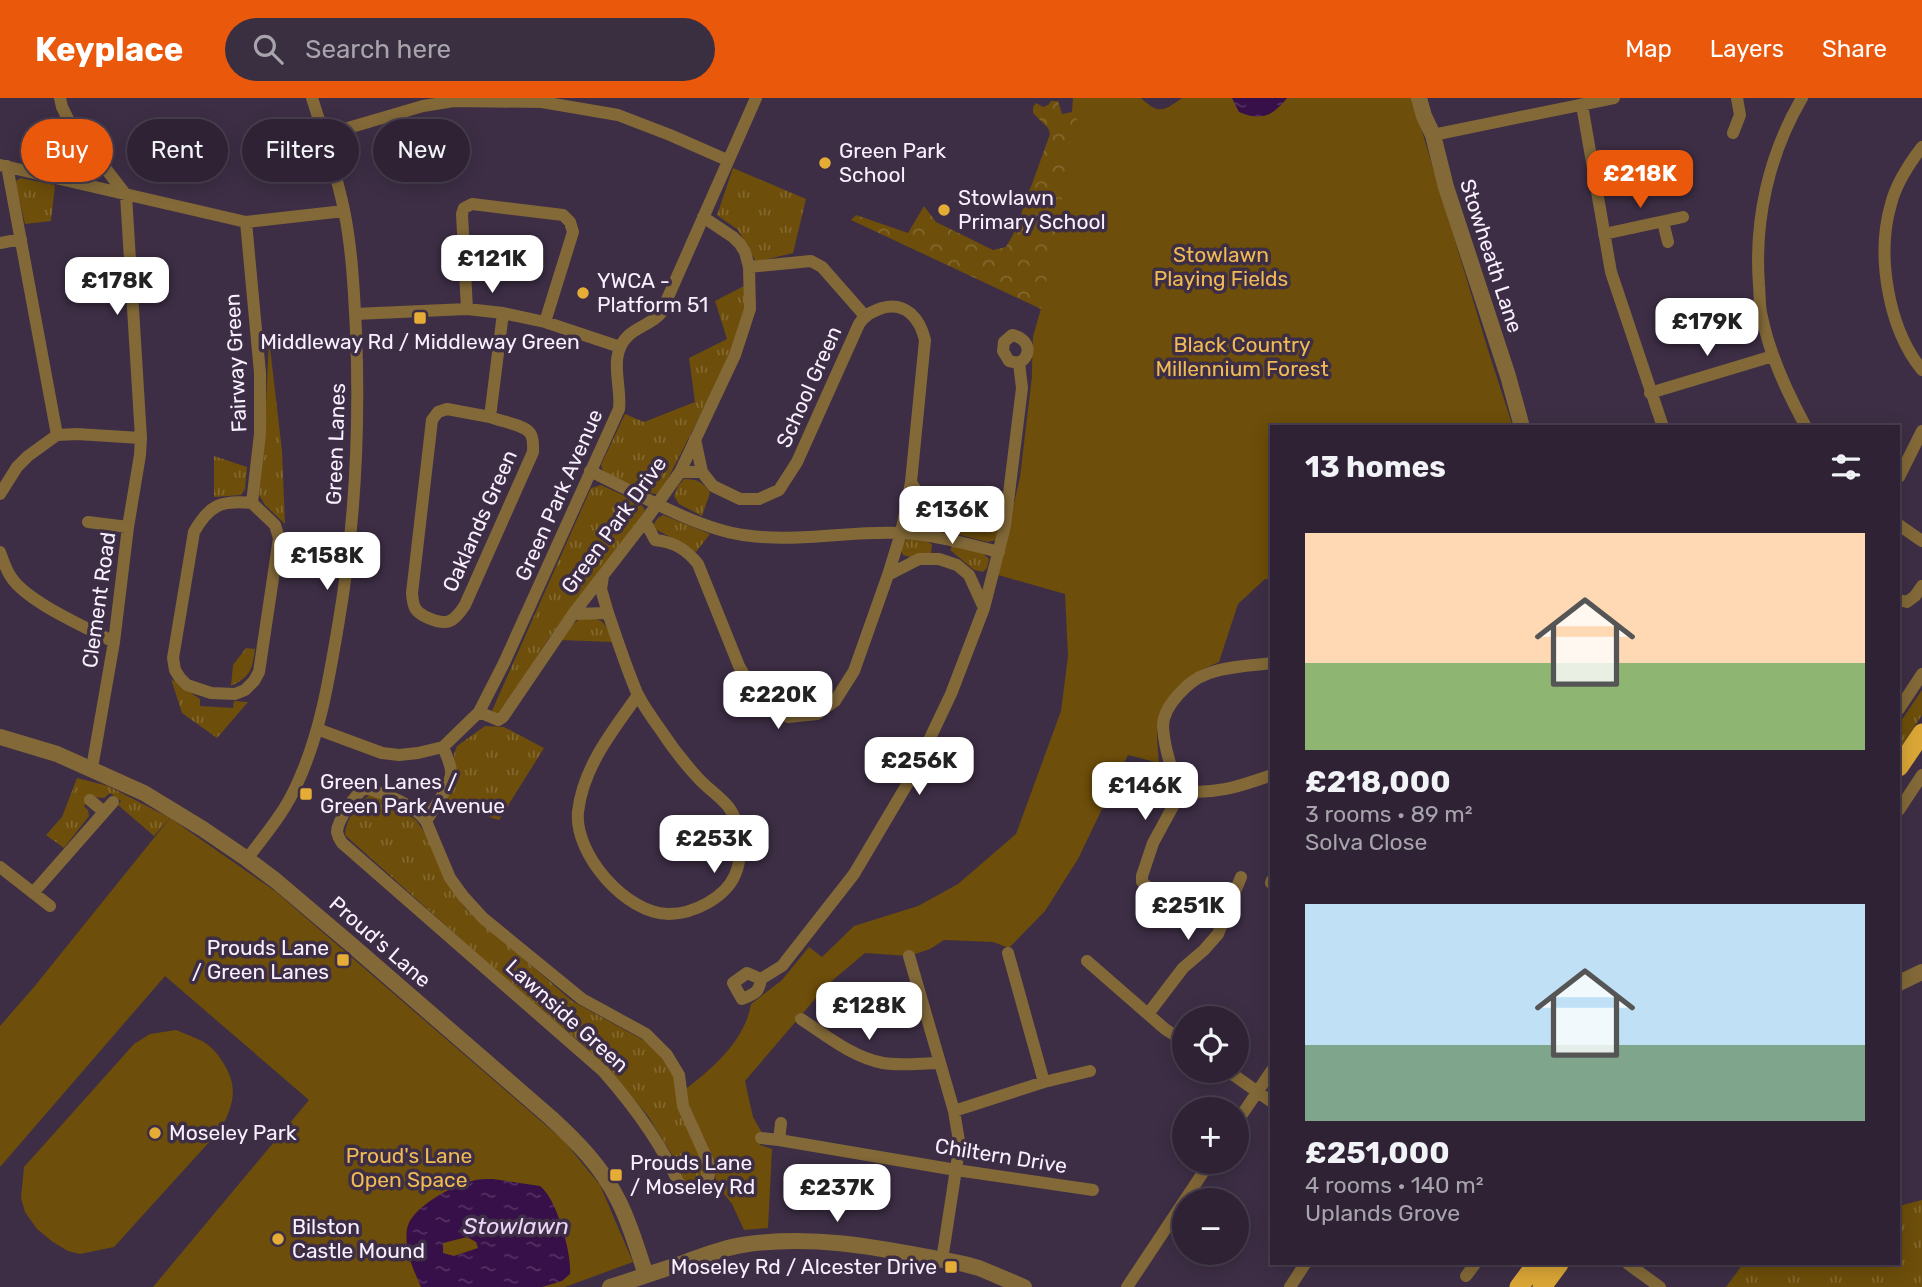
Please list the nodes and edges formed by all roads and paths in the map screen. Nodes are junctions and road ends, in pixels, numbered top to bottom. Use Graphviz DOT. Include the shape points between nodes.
graph roads {
  1 [pos="60,98"];
  2 [pos="312,98"];
  3 [pos="756,98"];
  4 [pos="1419,98"];
  5 [pos="1615,98"];
  6 [pos="1737,98"];
  7 [pos="1800,99"];
  8 [pos="542,100"];
  9 [pos="1582,105"];
  10 [pos="319,119"];
  11 [pos="359,125"];
  12 [pos="1733,133"];
  13 [pos="1433,135"];
  14 [pos="1922,147"];
  15 [pos="727,160"];
  16 [pos="3,166"];
  17 [pos="336,182"];
  18 [pos="126,194"];
  19 [pos="344,211"];
  20 [pos="703,217"];
  21 [pos="1683,217"];
  22 [pos="246,222"];
  23 [pos="1663,222"];
  24 [pos="1604,234"];
  25 [pos="21,239"];
  26 [pos="1668,242"];
  27 [pos="0,243"];
  28 [pos="749,267"];
  29 [pos="467,309"];
  30 [pos="503,313"];
  31 [pos="355,314"];
  32 [pos="865,316"];
  33 [pos="545,322"];
  34 [pos="620,347"];
  35 [pos="1773,356"];
  36 [pos="1018,363"];
  37 [pos="1922,370"];
  38 [pos="1650,393"];
  39 [pos="489,418"];
  40 [pos="1521,425"];
  41 [pos="1662,425"];
  42 [pos="1805,425"];
  43 [pos="1922,431"];
  44 [pos="57,435"];
  45 [pos="141,438"];
  46 [pos="695,439"];
  47 [pos="590,471"];
  48 [pos="680,472"];
  49 [pos="702,472"];
  50 [pos="1900,475"];
  51 [pos="911,482"];
  52 [pos="0,494"];
  53 [pos="1009,496"];
  54 [pos="253,503"];
  55 [pos="658,503"];
  56 [pos="645,521"];
  57 [pos="88,522"];
  58 [pos="1900,526"];
  59 [pos="128,527"];
  60 [pos="901,533"];
  61 [pos="655,540"];
  62 [pos="1922,541"];
  63 [pos="0,552"];
  64 [pos="621,552"];
  65 [pos="999,552"];
  66 [pos="603,573"];
  67 [pos="888,575"];
  68 [pos="6,581"];
  69 [pos="1922,586"];
  70 [pos="1900,600"];
  71 [pos="984,608"];
  72 [pos="608,613"];
  73 [pos="573,614"];
  74 [pos="114,642"];
  75 [pos="1270,663"];
  76 [pos="1922,674"];
  77 [pos="638,695"];
  78 [pos="1900,707"];
  79 [pos="479,712"];
  80 [pos="317,729"];
  81 [pos="1922,733"];
  82 [pos="0,737"];
  83 [pos="443,747"];
  84 [pos="1900,766"];
  85 [pos="92,768"];
  86 [pos="1270,776"];
  87 [pos="1920,783"];
  88 [pos="1178,790"];
  89 [pos="90,800"];
  90 [pos="1900,809"];
  91 [pos="426,821"];
  92 [pos="247,859"];
  93 [pos="0,867"];
  94 [pos="1241,877"];
  95 [pos="33,893"];
  96 [pos="50,906"];
  97 [pos="1206,906"];
  98 [pos="1008,953"];
  99 [pos="909,956"];
  100 [pos="1087,961"];
  101 [pos="1922,972"];
  102 [pos="761,979"];
  103 [pos="1900,983"];
  104 [pos="1148,1014"];
  105 [pos="801,1018"];
  106 [pos="1172,1032"];
  107 [pos="939,1063"];
  108 [pos="1090,1071"];
  109 [pos="1270,1073"];
  110 [pos="1044,1082"];
  111 [pos="1246,1083"];
  112 [pos="1258,1091"];
  113 [pos="1270,1100"];
  114 [pos="1249,1104"];
  115 [pos="954,1111"];
  116 [pos="781,1123"];
  117 [pos="761,1139"];
  118 [pos="779,1140"];
  119 [pos="957,1170"];
  120 [pos="1202,1174"];
  121 [pos="1093,1190"];
  122 [pos="943,1260"];
  123 [pos="1304,1265"];
  124 [pos="1473,1265"];
  125 [pos="1535,1265"];
  126 [pos="1558,1265"];
  127 [pos="1629,1265"];
  128 [pos="646,1275"];
  129 [pos="1466,1276"];
  130 [pos="1000,1282"];
  131 [pos="610,1287"];
  132 [pos="1024,1287"];
  133 [pos="1127,1287"];
  134 [pos="1290,1287"];
  135 [pos="1519,1287"];
  136 [pos="1542,1287"];
  137 [pos="1660,1287"];
  1 -- 18 [label="street" via="69,121"];
  2 -- 10 [label="street, Green Lanes"];
  3 -- 15 [label="street"];
  4 -- 13 [label="street, Stowheath Lane"];
  5 -- 9 [label="street"];
  6 -- 12 [label="street" via="1740,115"];
  7 -- 35 [label="street" via="1777,151 1761,212 1761,315"];
  8 -- 11 [label="street" via="454,101"];
  8 -- 15 [label="street" via="618,115"];
  9 -- 13 [label="street"];
  9 -- 24 [label="street"];
  13 -- 40 [label="street, Stowheath Lane"];
  14 -- 37 [label="street" via="1891,201 1884,255 1896,318"];
  15 -- 20 [label="street"];
  16 -- 18 [label="street"];
  16 -- 25 [label="street"];
  17 -- 19 [label="street, Green Lanes"];
  18 -- 22 [label="street"];
  18 -- 45 [label="street, Clement Road"];
  19 -- 22 [label="street"];
  19 -- 31 [label="street, Green Lanes"];
  20 -- 28 [label="street, Green Park Drive" via="740,244"];
  20 -- 34 [label="street" via="661,313"];
  21 -- 23 [label="street"];
  22 -- 54 [label="street, Fairway Green" via="260,373"];
  23 -- 24 [label="street"];
  23 -- 26 [label="street"];
  24 -- 38 [label="street" via="1611,272"];
  25 -- 27 [label="street"];
  25 -- 44 [label="street"];
  28 -- 32 [label="street" via="816,263"];
  28 -- 46 [label="street, Green Park Drive" via="750,309 735,355"];
  29 -- 30 [label="street"];
  29 -- 31 [label="street"];
  29 -- 33 [label="street" via="464,208 472,204 563,215 573,232"];
  30 -- 33 [label="street"];
  30 -- 39 [label="street, Oaklands Green"];
  31 -- 80 [label="street, Green Lanes" via="357,456 348,567"];
  32 -- 49 [label="street, School Green" via="797,462 779,490 759,499 740,499 713,486"];
  32 -- 51 [label="street, School Green" via="896,306 911,313 922,328 925,340"];
  33 -- 34 [label="street"];
  34 -- 47 [label="street, Green Park Avenue" via="616,366 619,409"];
  35 -- 38 [label="street"];
  35 -- 42 [label="street"];
  36 -- 53 [label="street" via="1022,388"];
  38 -- 41 [label="street"];
  39 -- 39 [label="street, Oaklands Green" via="530,433 533,452 465,605 451,621 440,623 417,612 412,593 432,420 447,409"];
  43 -- 50 [label="street"];
  44 -- 45 [label="street"];
  44 -- 52 [label="street" via="17,467"];
  45 -- 59 [label="street, Clement Road"];
  46 -- 48 [label="street, Green Park Drive"];
  46 -- 49 [label="street"];
  47 -- 55 [label="street"];
  47 -- 79 [label="street, Green Park Avenue"];
  48 -- 49 [label="street"];
  48 -- 55 [label="street, Green Park Drive"];
  51 -- 53 [label="street" via="924,504 953,521 989,512"];
  51 -- 60 [label="street, School Green"];
  53 -- 65 [label="street"];
  54 -- 54 [label="street" via="275,525 279,538 260,672 245,690 211,693 187,685 173,658 194,532 203,516 218,505"];
  55 -- 56 [label="street, Green Park Drive"];
  55 -- 60 [label="street" via="726,532 771,539"];
  56 -- 61 [label="street"];
  56 -- 64 [label="street, Green Park Drive"];
  57 -- 59 [label="street"];
  58 -- 62 [label="street"];
  59 -- 74 [label="street, Clement Road"];
  60 -- 65 [label="street"];
  60 -- 67 [label="street, School Green"];
  61 -- 64 [label="street"];
  61 -- 67 [label="street, School Green" via="689,552 739,666 760,702 788,717 817,714 835,701 854,671"];
  63 -- 68 [label="street"];
  64 -- 66 [label="street, Green Park Drive"];
  65 -- 71 [label="street"];
  66 -- 72 [label="street" via="601,589"];
  66 -- 73 [label="street, Green Park Drive"];
  67 -- 71 [label="street" via="919,559 957,565 970,575"];
  68 -- 74 [label="street"];
  69 -- 70 [label="street" via="1908,602"];
  71 -- 102 [label="street" via="951,694 912,776 868,850 782,967"];
  72 -- 73 [label="street"];
  72 -- 77 [label="street"];
  73 -- 79 [label="street, Green Park Drive" via="503,717 498,720"];
  74 -- 85 [label="street, Clement Road"];
  75 -- 88 [label="street" via="1205,674 1171,702 1163,723"];
  76 -- 78 [label="street"];
  77 -- 77 [label="street" via="699,779 727,803 738,827 741,844 735,876 713,900 685,913 667,915 634,903 601,873 581,839 579,809 591,768"];
  79 -- 83 [label="street, Green Park Avenue"];
  80 -- 83 [label="street" via="382,753 399,755"];
  80 -- 92 [label="street, Green Lanes" via="297,785"];
  81 -- 84 [label="highway"];
  82 -- 85 [label="street, Proud's Lane"];
  83 -- 91 [label="street" via="452,774"];
  85 -- 92 [label="street, Proud's Lane" via="144,793"];
  86 -- 88 [label="street" via="1231,790"];
  87 -- 90 [label="street"];
  88 -- 97 [label="street" via="1153,843 1142,882 1150,889"];
  89 -- 95 [label="street" via="108,807"];
  91 -- 91 [label="street, Lawnside Green" via="450,878 483,918 582,999 646,1034 667,1055 679,1075 683,1106 710,1166 702,1187 691,1191 680,1186 632,1106 603,1071 338,836 339,824 365,788 418,811"];
  92 -- 128 [label="street, Proud's Lane" via="347,940 583,1148 617,1197"];
  93 -- 95 [label="street"];
  94 -- 104 [label="street" via="1218,934 1183,968"];
  95 -- 96 [label="street"];
  98 -- 110 [label="street" via="1018,966"];
  99 -- 107 [label="street"];
  100 -- 104 [label="street"];
  101 -- 103 [label="street"];
  104 -- 106 [label="street"];
  105 -- 107 [label="street" via="863,1058"];
  107 -- 115 [label="street"];
  108 -- 110 [label="street"];
  109 -- 112 [label="street"];
  110 -- 115 [label="street"];
  111 -- 112 [label="street"];
  112 -- 113 [label="street"];
  112 -- 114 [label="street"];
  115 -- 119 [label="street"];
  116 -- 118 [label="street"];
  117 -- 118 [label="street, Chiltern Drive"];
  118 -- 119 [label="street, Chiltern Drive"];
  119 -- 121 [label="street, Chiltern Drive"];
  119 -- 122 [label="street"];
  120 -- 133 [label="street"];
  122 -- 128 [label="street" via="851,1244 784,1241 741,1245"];
  122 -- 130 [label="street" via="979,1268"];
  123 -- 134 [label="street"];
  124 -- 129 [label="street"];
  125 -- 135 [label="highway"];
  126 -- 136 [label="highway"];
  127 -- 137 [label="street"];
  128 -- 131 [label="street"];
  130 -- 132 [label="street"];
}
